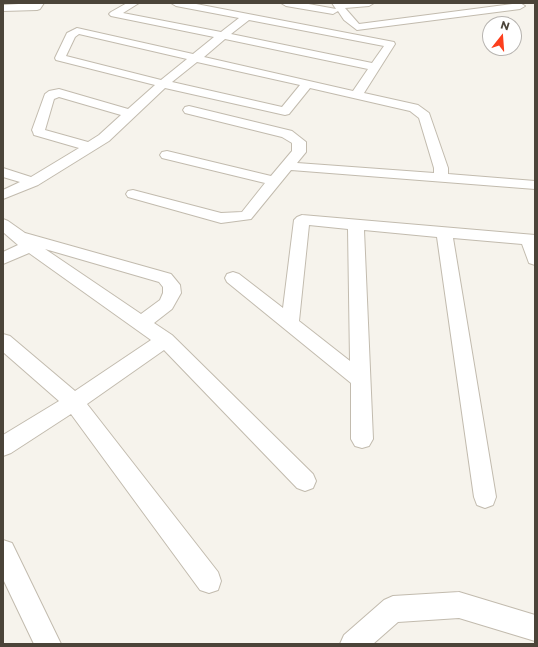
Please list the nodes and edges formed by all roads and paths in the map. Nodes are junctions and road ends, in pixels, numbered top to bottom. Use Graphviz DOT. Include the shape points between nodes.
graph roads {
  1 [pos="39,3"];
  2 [pos="134,3"];
  3 [pos="176,3"];
  4 [pos="286,3"];
  5 [pos="326,3"];
  6 [pos="369,3"];
  7 [pos="516,4"];
  8 [pos="336,7"];
  9 [pos="3,8"];
  10 [pos="530,9"];
  11 [pos="246,17"];
  12 [pos="222,36"];
  13 [pos="351,36"];
  14 [pos="194,58"];
  15 [pos="376,67"];
  16 [pos="163,84"];
  17 [pos="307,84"];
  18 [pos="357,94"];
  19 [pos="189,110"];
  20 [pos="130,114"];
  21 [pos="90,147"];
  22 [pos="167,155"];
  23 [pos="287,166"];
  24 [pos="3,172"];
  25 [pos="441,178"];
  26 [pos="274,181"];
  27 [pos="33,182"];
  28 [pos="535,185"];
  29 [pos="133,194"];
  30 [pos="3,195"];
  31 [pos="356,225"];
  32 [pos="444,233"];
  33 [pos="16,235"];
  34 [pos="532,240"];
  35 [pos="3,258"];
  36 [pos="535,259"];
  37 [pos="233,278"];
  38 [pos="142,323"];
  39 [pos="290,323"];
  40 [pos="165,340"];
  41 [pos="3,341"];
  42 [pos="361,380"];
  43 [pos="74,402"];
  44 [pos="362,439"];
  45 [pos="3,446"];
  46 [pos="305,482"];
  47 [pos="485,497"];
  48 [pos="3,552"];
  49 [pos="209,581"];
  50 [pos="535,628"];
  51 [pos="48,644"];
  52 [pos="353,644"];
  1 -- 9 [label="street" via="37,6"];
  2 -- 12 [label="street" via="114,14"];
  3 -- 11 [label="street"];
  4 -- 8 [label="street"];
  5 -- 8 [label="street"];
  6 -- 8 [label="street"];
  7 -- 8 [label="street" via="356,27"];
  7 -- 10 [label="street"];
  8 -- 13 [label="street"];
  11 -- 12 [label="street"];
  11 -- 13 [label="street"];
  12 -- 14 [label="street"];
  12 -- 15 [label="street"];
  13 -- 15 [label="street" via="390,44"];
  14 -- 16 [label="street"];
  14 -- 16 [label="street" via="77,31 72,33 60,55 60,58 65,60"];
  14 -- 17 [label="street"];
  15 -- 18 [label="street"];
  16 -- 17 [label="street" via="291,112"];
  16 -- 20 [label="street"];
  17 -- 18 [label="street"];
  18 -- 25 [label="street" via="414,108 425,116 441,168"];
  19 -- 23 [label="street" via="286,134 299,142 299,152"];
  20 -- 21 [label="street"];
  20 -- 21 [label="street" via="59,93 49,97 39,132"];
  21 -- 27 [label="street"];
  22 -- 26 [label="street"];
  23 -- 25 [label="street"];
  23 -- 26 [label="street"];
  24 -- 27 [label="street"];
  25 -- 28 [label="street"];
  26 -- 29 [label="street" via="246,216 221,218"];
  27 -- 30 [label="street"];
  31 -- 32 [label="street"];
  31 -- 39 [label="street" via="302,220"];
  31 -- 42 [label="street"];
  32 -- 34 [label="street"];
  32 -- 47 [label="street"];
  33 -- 35 [label="street"];
  33 -- 38 [label="street"];
  33 -- 38 [label="street" via="165,278 172,285 172,293 166,304"];
  34 -- 36 [label="street"];
  37 -- 39 [label="street"];
  38 -- 40 [label="street"];
  39 -- 42 [label="street"];
  40 -- 43 [label="street"];
  40 -- 46 [label="street"];
  41 -- 43 [label="street"];
  42 -- 44 [label="street"];
  43 -- 45 [label="street"];
  43 -- 49 [label="street"];
  48 -- 51 [label="street"];
  50 -- 52 [label="street" via="459,605 393,609"];
}
